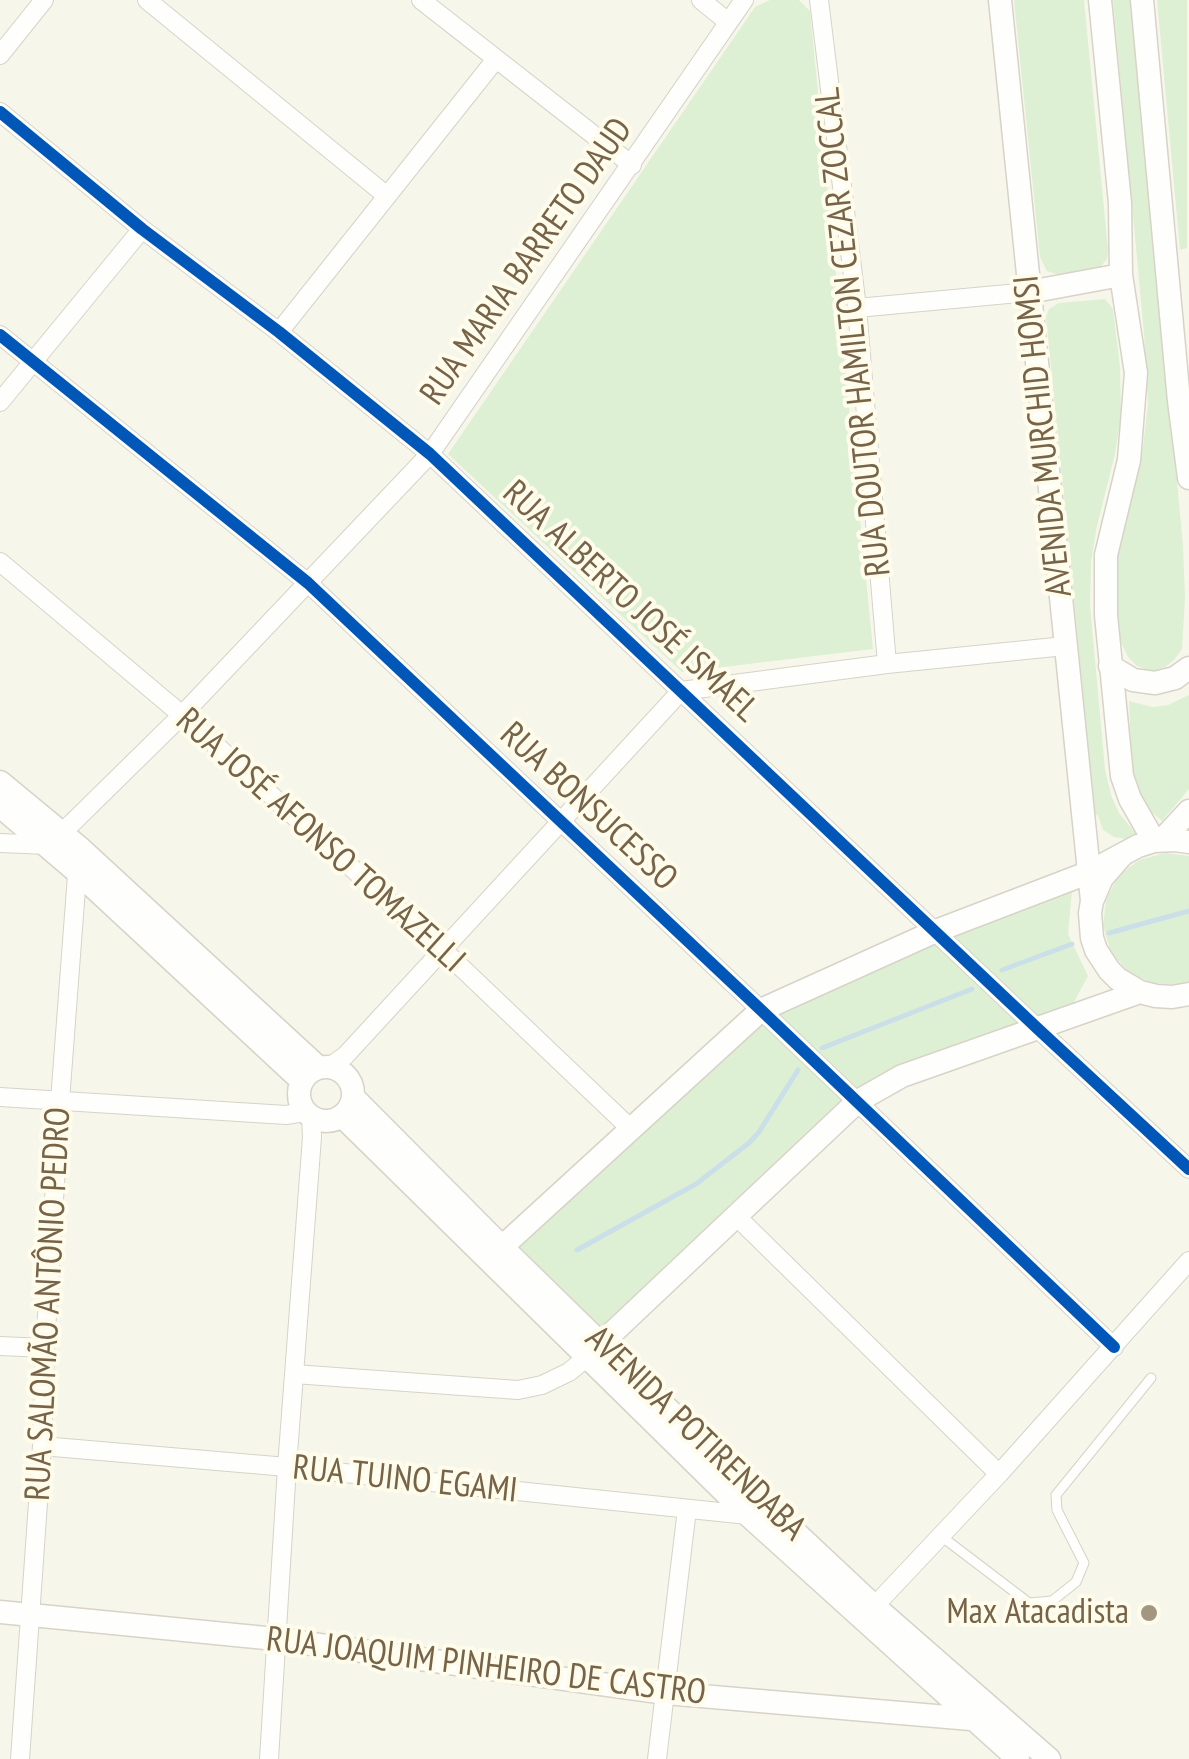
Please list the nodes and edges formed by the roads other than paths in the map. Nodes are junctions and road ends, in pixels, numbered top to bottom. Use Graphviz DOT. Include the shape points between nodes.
graph roads {
  1 [pos="44,0"];
  2 [pos="146,0"];
  3 [pos="421,0"];
  4 [pos="700,0"];
  5 [pos="744,0"];
  6 [pos="819,0"];
  7 [pos="1000,0"];
  8 [pos="1100,0"];
  9 [pos="1142,0"];
  10 [pos="728,22"];
  11 [pos="0,55"];
  12 [pos="496,59"];
  13 [pos="0,112"];
  14 [pos="632,164"];
  15 [pos="387,196"];
  16 [pos="142,229"];
  17 [pos="1121,275"];
  18 [pos="1029,292"];
  19 [pos="857,308"];
  20 [pos="278,332"];
  21 [pos="0,336"];
  22 [pos="33,361"];
  23 [pos="0,402"];
  24 [pos="430,454"];
  25 [pos="1189,478"];
  26 [pos="0,562"];
  27 [pos="308,583"];
  28 [pos="1066,646"];
  29 [pos="887,664"];
  30 [pos="1110,666"];
  31 [pos="1189,668"];
  32 [pos="681,691"];
  33 [pos="182,715"];
  34 [pos="0,782"];
  35 [pos="0,806"];
  36 [pos="1189,812"];
  37 [pos="560,822"];
  38 [pos="55,839"];
  39 [pos="1158,840"];
  40 [pos="1189,842"];
  41 [pos="0,843"];
  42 [pos="1123,854"];
  43 [pos="79,860"];
  44 [pos="1090,872"];
  45 [pos="1092,901"];
  46 [pos="936,931"];
  47 [pos="442,949"];
  48 [pos="1140,992"];
  49 [pos="1189,995"];
  50 [pos="762,1010"];
  51 [pos="1037,1028"];
  52 [pos="0,1097"];
  53 [pos="321,1097"];
  54 [pos="60,1101"];
  55 [pos="858,1101"];
  56 [pos="631,1129"];
  57 [pos="1189,1168"];
  58 [pos="736,1216"];
  59 [pos="502,1248"];
  60 [pos="1189,1261"];
  61 [pos="0,1346"];
  62 [pos="1114,1347"];
  63 [pos="45,1348"];
  64 [pos="594,1351"];
  65 [pos="294,1374"];
  66 [pos="1151,1378"];
  67 [pos="42,1446"];
  68 [pos="287,1468"];
  69 [pos="1000,1474"];
  70 [pos="755,1508"];
  71 [pos="687,1509"];
  72 [pos="941,1536"];
  73 [pos="0,1612"];
  74 [pos="868,1613"];
  75 [pos="30,1615"];
  76 [pos="276,1639"];
  77 [pos="666,1693"];
  78 [pos="972,1719"];
  79 [pos="1006,1722"];
  80 [pos="20,1759"];
  81 [pos="269,1759"];
  82 [pos="657,1759"];
  83 [pos="1018,1759"];
  84 [pos="1049,1759"];
  1 -- 11 [label="street"];
  2 -- 15 [label="street"];
  3 -- 12 [label="street"];
  4 -- 10 [label="street"];
  5 -- 10 [label="street, RUA MARIA BARRETO DAUD"];
  6 -- 19 [label="street, RUA DOUTOR HAMILTON CEZAR ZOCCAL"];
  7 -- 18 [label="main road, AVENIDA MURCHID HOMSI"];
  8 -- 17 [label="main road, AVENIDA MURCHID HOMSI"];
  9 -- 25 [label="main road"];
  10 -- 14 [label="street, RUA MARIA BARRETO DAUD"];
  12 -- 14 [label="street"];
  12 -- 15 [label="street"];
  13 -- 16 [label="street, RUA ALBERTO JOSÉ ISMAEL"];
  14 -- 24 [label="street, RUA MARIA BARRETO DAUD"];
  15 -- 20 [label="street"];
  16 -- 20 [label="street, RUA ALBERTO JOSÉ ISMAEL"];
  16 -- 22 [label="street"];
  17 -- 18 [label="main road"];
  17 -- 30 [label="main road, AVENIDA MURCHID HOMSI" via="1136,373 1128,460 1106,555"];
  18 -- 19 [label="street"];
  18 -- 28 [label="main road, AVENIDA MURCHID HOMSI"];
  19 -- 29 [label="street, RUA DOUTOR HAMILTON CEZAR ZOCCAL"];
  20 -- 24 [label="street, RUA ALBERTO JOSÉ ISMAEL"];
  21 -- 22 [label="street, RUA BONSUCESSO"];
  22 -- 23 [label="street"];
  22 -- 27 [label="street, RUA BONSUCESSO"];
  24 -- 27 [label="street, RUA MARIA BARRETO DAUD"];
  24 -- 32 [label="street, RUA ALBERTO JOSÉ ISMAEL"];
  26 -- 33 [label="street, RUA JOSÉ AFONSO TOMAZELLI"];
  27 -- 33 [label="street, RUA MARIA BARRETO DAUD"];
  27 -- 37 [label="street, RUA BONSUCESSO"];
  28 -- 29 [label="street"];
  28 -- 44 [label="main road, AVENIDA MURCHID HOMSI"];
  29 -- 32 [label="street"];
  30 -- 31 [label="main road" via="1154,683"];
  30 -- 39 [label="main road, AVENIDA MURCHID HOMSI" via="1122,776"];
  32 -- 37 [label="street"];
  32 -- 46 [label="street, RUA ALBERTO JOSÉ ISMAEL"];
  33 -- 38 [label="street, RUA MARIA BARRETO DAUD"];
  33 -- 47 [label="street, RUA JOSÉ AFONSO TOMAZELLI"];
  34 -- 38 [label="main road, AVENIDA POTIRENDABA"];
  35 -- 38 [label="main road, AVENIDA POTIRENDABA"];
  36 -- 39 [label="main road"];
  37 -- 47 [label="street"];
  37 -- 50 [label="street, RUA BONSUCESSO"];
  38 -- 41 [label="street"];
  38 -- 43 [label="main road, AVENIDA POTIRENDABA"];
  39 -- 40 [label="main road"];
  39 -- 42 [label="main road"];
  42 -- 44 [label="main road"];
  42 -- 45 [label="main road"];
  43 -- 53 [label="main road, AVENIDA POTIRENDABA"];
  43 -- 54 [label="street, RUA SALOMÃO ANTÔNIO PEDRO"];
  44 -- 45 [label="main road, AVENIDA MURCHID HOMSI"];
  44 -- 46 [label="main road"];
  45 -- 48 [label="main road, AVENIDA MURCHID HOMSI" via="1096,950 1118,979"];
  46 -- 50 [label="main road"];
  46 -- 51 [label="street, RUA ALBERTO JOSÉ ISMAEL"];
  47 -- 53 [label="street"];
  47 -- 56 [label="street, RUA JOSÉ AFONSO TOMAZELLI"];
  48 -- 49 [label="main road"];
  48 -- 51 [label="main road"];
  50 -- 55 [label="street, RUA BONSUCESSO"];
  50 -- 56 [label="main road"];
  51 -- 55 [label="main road" via="902,1076"];
  51 -- 57 [label="street, RUA ALBERTO JOSÉ ISMAEL"];
  52 -- 54 [label="street"];
  53 -- 54 [label="street"];
  53 -- 59 [label="main road, AVENIDA POTIRENDABA"];
  53 -- 64 [label="main road, AVENIDA POTIRENDABA"];
  53 -- 65 [label="street"];
  54 -- 63 [label="street, RUA SALOMÃO ANTÔNIO PEDRO"];
  55 -- 58 [label="main road"];
  55 -- 62 [label="street, RUA BONSUCESSO"];
  56 -- 59 [label="main road"];
  58 -- 64 [label="main road"];
  58 -- 69 [label="street"];
  59 -- 64 [label="main road, AVENIDA POTIRENDABA"];
  60 -- 62 [label="street"];
  61 -- 63 [label="street"];
  62 -- 69 [label="street"];
  63 -- 67 [label="street, RUA SALOMÃO ANTÔNIO PEDRO"];
  64 -- 65 [label="street" via="569,1372 518,1390"];
  64 -- 70 [label="main road, AVENIDA POTIRENDABA"];
  65 -- 68 [label="street"];
  66 -- 72 [label="lane" via="1056,1494 1057,1510 1084,1562 1076,1582 1052,1602 1030,1603"];
  67 -- 68 [label="street, RUA TUINO EGAMI"];
  67 -- 75 [label="street, RUA SALOMÃO ANTÔNIO PEDRO"];
  68 -- 71 [label="street, RUA TUINO EGAMI"];
  68 -- 76 [label="street"];
  69 -- 72 [label="street"];
  70 -- 71 [label="street, RUA TUINO EGAMI"];
  70 -- 74 [label="main road, AVENIDA POTIRENDABA"];
  71 -- 77 [label="street"];
  72 -- 74 [label="street"];
  73 -- 75 [label="main road, RUA JOAQUIM PINHEIRO DE CASTRO"];
  74 -- 78 [label="main road, AVENIDA POTIRENDABA"];
  74 -- 79 [label="main road, AVENIDA POTIRENDABA"];
  75 -- 76 [label="main road, RUA JOAQUIM PINHEIRO DE CASTRO"];
  75 -- 80 [label="street, RUA SALOMÃO ANTÔNIO PEDRO"];
  76 -- 77 [label="main road, RUA JOAQUIM PINHEIRO DE CASTRO"];
  76 -- 81 [label="street"];
  77 -- 78 [label="main road, RUA JOAQUIM PINHEIRO DE CASTRO"];
  77 -- 82 [label="street"];
  78 -- 79 [label="main road, RUA JOAQUIM PINHEIRO DE CASTRO"];
  78 -- 83 [label="main road, AVENIDA POTIRENDABA"];
  79 -- 84 [label="main road, AVENIDA POTIRENDABA"];
}
